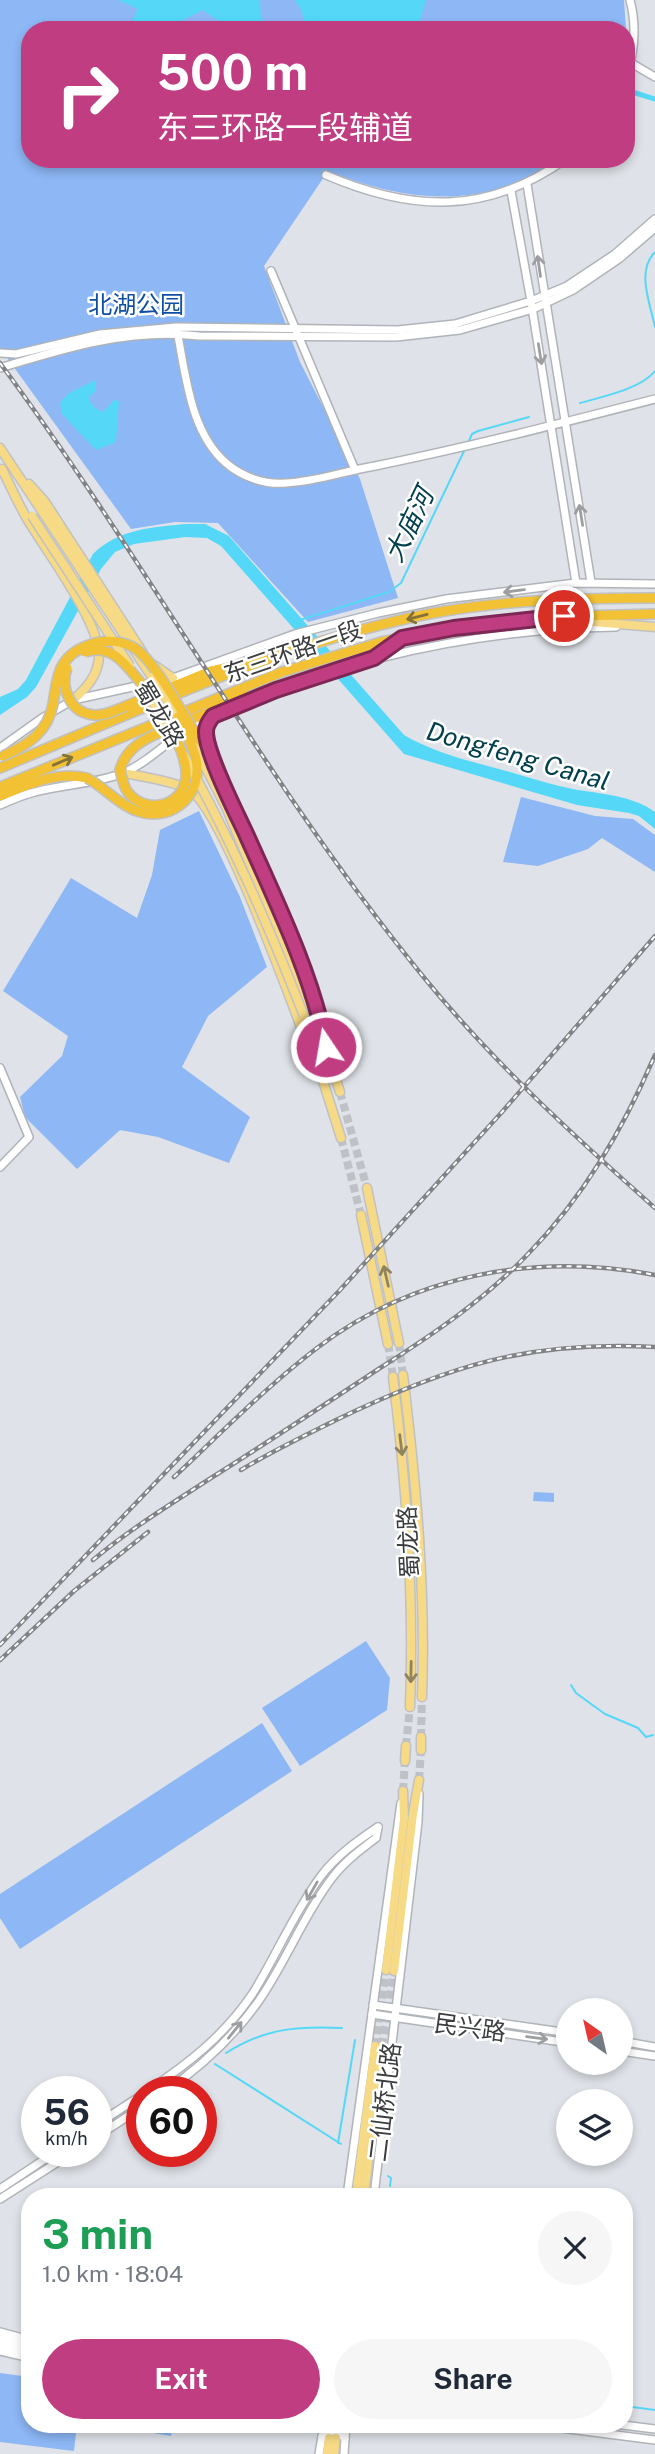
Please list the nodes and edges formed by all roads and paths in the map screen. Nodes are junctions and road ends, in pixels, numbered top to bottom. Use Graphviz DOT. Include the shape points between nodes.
graph roads {
  1 [pos="630,0"];
  2 [pos="633,21"];
  3 [pos="635,65"];
  4 [pos="655,77"];
  5 [pos="552,168"];
  6 [pos="326,175"];
  7 [pos="527,184"];
  8 [pos="511,191"];
  9 [pos="655,219"];
  10 [pos="655,228"];
  11 [pos="271,271"];
  12 [pos="545,300"];
  13 [pos="532,305"];
  14 [pos="177,330"];
  15 [pos="298,333"];
  16 [pos="0,354"];
  17 [pos="0,368"];
  18 [pos="655,399"];
  19 [pos="566,422"];
  20 [pos="551,426"];
  21 [pos="0,448"];
  22 [pos="10,463"];
  23 [pos="1,468"];
  24 [pos="355,470"];
  25 [pos="591,582"];
  26 [pos="576,583"];
  27 [pos="655,584"];
  28 [pos="655,598"];
  29 [pos="655,614"];
  30 [pos="541,617"];
  31 [pos="655,627"];
  32 [pos="402,638"];
  33 [pos="276,656"];
  34 [pos="374,658"];
  35 [pos="282,672"];
  36 [pos="173,678"];
  37 [pos="141,683"];
  38 [pos="74,701"];
  39 [pos="213,716"];
  40 [pos="178,717"];
  41 [pos="179,746"];
  42 [pos="1,753"];
  43 [pos="0,768"];
  44 [pos="123,772"];
  45 [pos="0,788"];
  46 [pos="0,796"];
  47 [pos="0,805"];
  48 [pos="226,807"];
  49 [pos="308,1014"];
  50 [pos="326,1047"];
  51 [pos="314,1053"];
  52 [pos="0,1068"];
  53 [pos="340,1092"];
  54 [pos="341,1138"];
  55 [pos="0,1167"];
  56 [pos="367,1188"];
  57 [pos="361,1215"];
  58 [pos="399,1343"];
  59 [pos="388,1344"];
  60 [pos="403,1375"];
  61 [pos="393,1377"];
  62 [pos="422,1697"];
  63 [pos="410,1707"];
  64 [pos="421,1738"];
  65 [pos="406,1746"];
  66 [pos="421,1750"];
  67 [pos="405,1760"];
  68 [pos="419,1780"];
  69 [pos="419,1790"];
  70 [pos="402,1795"];
  71 [pos="373,2005"];
  72 [pos="397,2008"];
  73 [pos="372,2014"];
  74 [pos="396,2017"];
  75 [pos="556,2031"];
  76 [pos="556,2041"];
  77 [pos="634,2043"];
  78 [pos="655,2047"];
  79 [pos="634,2053"];
  80 [pos="655,2056"];
  81 [pos="169,2076"];
  82 [pos="187,2076"];
  83 [pos="33,2167"];
  84 [pos="50,2167"];
  85 [pos="348,2188"];
  86 [pos="357,2188"];
  87 [pos="365,2188"];
  88 [pos="375,2188"];
  89 [pos="0,2189"];
  90 [pos="0,2199"];
  91 [pos="0,2332"];
  92 [pos="21,2338"];
  93 [pos="0,2339"];
  94 [pos="21,2344"];
  95 [pos="0,2345"];
  96 [pos="21,2350"];
  97 [pos="0,2351"];
  98 [pos="21,2356"];
  99 [pos="633,2427"];
  100 [pos="655,2430"];
  101 [pos="327,2433"];
  102 [pos="331,2433"];
  103 [pos="338,2433"];
  104 [pos="346,2433"];
  105 [pos="600,2433"];
  106 [pos="329,2438"];
  107 [pos="345,2440"];
  108 [pos="655,2440"];
  109 [pos="320,2454"];
  110 [pos="327,2454"];
  111 [pos="334,2454"];
  112 [pos="344,2454"];
  1 -- 2 [label="street"];
  3 -- 4 [label="street"];
  5 -- 7 [label="street"];
  6 -- 8 [label="street" via="394,199 428,203 468,201"];
  7 -- 8 [label="street"];
  12 -- 7 [label="street, one-way"];
  8 -- 13 [label="street"];
  9 -- 12 [label="street" via="588,274"];
  10 -- 12 [label="street" via="591,280"];
  11 -- 15 [label="street"];
  12 -- 13 [label="street"];
  12 -- 19 [label="street"];
  13 -- 15 [label="street" via="422,328"];
  13 -- 20 [label="street, one-way"];
  14 -- 15 [label="street"];
  14 -- 16 [label="street" via="100,334"];
  14 -- 17 [label="street" via="83,344"];
  14 -- 24 [label="street" via="199,425 211,447 229,465 255,479 286,483"];
  15 -- 24 [label="street"];
  18 -- 19 [label="street"];
  19 -- 20 [label="street"];
  25 -- 19 [label="street, one-way"];
  20 -- 24 [label="street"];
  20 -- 26 [label="street"];
  21 -- 22 [label="main road"];
  22 -- 36 [label="main road" via="45,502 142,652"];
  22 -- 40 [label="main road, 蜀龙路, bridge"];
  23 -- 37 [label="main road, 蜀龙路, bridge"];
  23 -- 38 [label="main road" via="86,613 99,644 92,680"];
  25 -- 26 [label="street"];
  25 -- 27 [label="street"];
  26 -- 36 [label="street, one-way" via="423,603 295,634"];
  28 -- 33 [label="highway, 东三环路一段, one-way" via="526,601 429,614"];
  29 -- 30 [label="highway, 东三环路一段"];
  30 -- 31 [label="main road"];
  30 -- 32 [label="highway, 东三环路一段"];
  31 -- 34 [label="street" via="563,628 459,640"];
  32 -- 34 [label="main road"];
  32 -- 35 [label="highway, 东三环路一段"];
  33 -- 37 [label="highway, bridge" via="211,671 96,715 79,710 64,688 67,668 87,651 114,654"];
  33 -- 43 [label="highway, 东三环路一段"];
  34 -- 39 [label="street"];
  35 -- 41 [label="highway, bridge" via="136,745 120,770 128,791 143,804 160,806 184,787 186,765"];
  45 -- 35 [label="highway, 东三环路一段, one-way"];
  36 -- 38 [label="street"];
  37 -- 41 [label="main road, 蜀龙路, bridge"];
  38 -- 42 [label="street" via="42,718"];
  39 -- 44 [label="street"];
  39 -- 50 [label="main road" via="205,732 218,773 290,937"];
  40 -- 46 [label="highway, bridge" via="197,769 190,795 182,805 159,815 146,814 87,778 61,775"];
  40 -- 48 [label="main road, 蜀龙路, bridge"];
  41 -- 49 [label="main road, 蜀龙路, bridge" via="234,850"];
  42 -- 48 [label="highway, bridge" via="28,744 44,727 60,671 72,654 93,643 127,644 152,666 200,741"];
  44 -- 47 [label="street" via="35,791"];
  44 -- 51 [label="main road" via="188,788 198,796 243,884"];
  48 -- 49 [label="main road, 蜀龙路"];
  49 -- 50 [label="main road, 蜀龙路"];
  49 -- 51 [label="main road, 蜀龙路"];
  50 -- 53 [label="main road, 蜀龙路"];
  51 -- 54 [label="main road, 蜀龙路"];
  52 -- 55 [label="street" via="29,1137"];
  58 -- 56 [label="main road, one-way"];
  57 -- 59 [label="main road"];
  60 -- 62 [label="main road, 蜀龙路" via="419,1529"];
  61 -- 63 [label="main road, 蜀龙路, one-way" via="409,1529"];
  64 -- 66 [label="main road"];
  65 -- 67 [label="main road"];
  68 -- 69 [label="main road"];
  69 -- 70 [label="main road" via="390,1970 404,1819"];
  69 -- 72 [label="street"];
  70 -- 71 [label="street"];
  71 -- 72 [label="street, 民兴路"];
  71 -- 73 [label="street"];
  72 -- 74 [label="street, 二仙桥北路"];
  72 -- 75 [label="street, 民兴路"];
  73 -- 74 [label="street, 民兴路"];
  73 -- 85 [label="street"];
  74 -- 76 [label="street, 民兴路, one-way"];
  74 -- 88 [label="street, 二仙桥北路"];
  77 -- 78 [label="street"];
  79 -- 80 [label="street"];
  82 -- 81 [label="street, one-way" via="206,2062 258,2002 332,1877 376,1838 378,1827 347,1849 321,1877 252,1994 212,2043"];
  83 -- 89 [label="street"];
  84 -- 90 [label="street"];
  86 -- 87 [label="main road" via="378,2046"];
  91 -- 92 [label="street"];
  93 -- 94 [label="street"];
  95 -- 96 [label="street"];
  97 -- 98 [label="street"];
  99 -- 100 [label="street"];
  101 -- 106 [label="street"];
  102 -- 106 [label="street"];
  103 -- 107 [label="street"];
  104 -- 107 [label="street"];
  105 -- 108 [label="street"];
  106 -- 109 [label="street"];
  106 -- 110 [label="main road"];
  106 -- 111 [label="main road"];
  107 -- 112 [label="street"];
}
